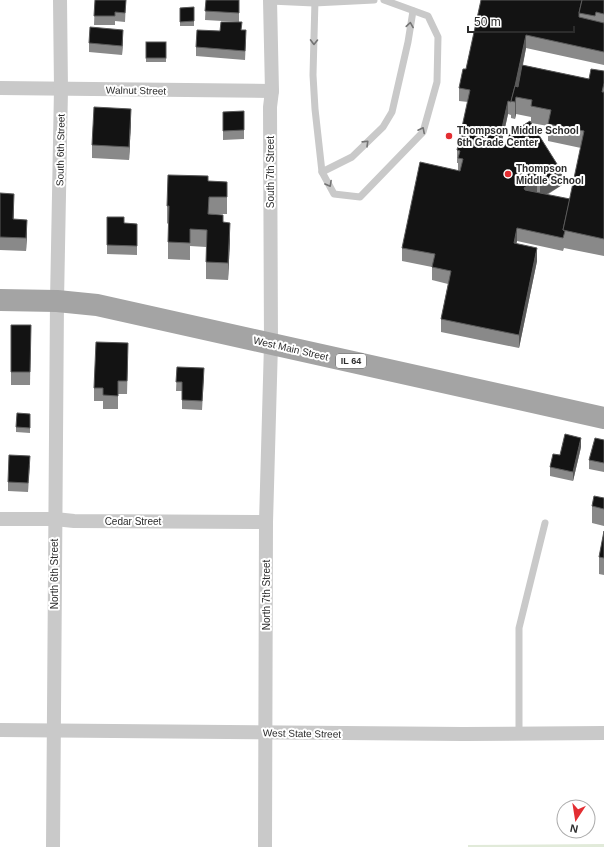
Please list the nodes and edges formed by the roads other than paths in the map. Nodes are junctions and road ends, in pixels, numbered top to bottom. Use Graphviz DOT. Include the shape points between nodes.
graph roads {
  1 [pos="60,0"];
  2 [pos="270,0"];
  3 [pos="374,0"];
  4 [pos="384,0"];
  5 [pos="315,1"];
  6 [pos="413,10"];
  7 [pos="0,88"];
  8 [pos="61,89"];
  9 [pos="272,91"];
  10 [pos="322,172"];
  11 [pos="0,300"];
  12 [pos="57,301"];
  13 [pos="271,344"];
  14 [pos="604,418"];
  15 [pos="0,519"];
  16 [pos="55,519"];
  17 [pos="266,522"];
  18 [pos="545,523"];
  19 [pos="0,730"];
  20 [pos="54,731"];
  21 [pos="266,732"];
  22 [pos="604,733"];
  23 [pos="519,734"];
  24 [pos="53,847"];
  25 [pos="265,847"];
  1 -- 8 [label="street, South 6th Street"];
  2 -- 5 [label="lane"];
  2 -- 9 [label="street, South 7th Street"];
  3 -- 5 [label="lane"];
  4 -- 6 [label="lane"];
  5 -- 10 [label="lane, one-way" via="313,75"];
  10 -- 6 [label="lane, one-way" via="352,157 383,127 392,112"];
  10 -- 6 [label="lane, one-way" via="334,194 360,197 423,132 437,82 438,37 428,16"];
  7 -- 8 [label="street, Walnut Street"];
  8 -- 9 [label="street, Walnut Street"];
  8 -- 12 [label="street, South 6th Street"];
  9 -- 13 [label="street, South 7th Street"];
  11 -- 12 [label="main road, West Main Street / IL 64"];
  12 -- 13 [label="main road, West Main Street / IL 64" via="97,305"];
  12 -- 16 [label="street, North 6th Street"];
  13 -- 14 [label="main road, West Main Street / IL 64"];
  13 -- 17 [label="street, North 7th Street"];
  15 -- 16 [label="street, Cedar Street"];
  16 -- 17 [label="street, Cedar Street"];
  16 -- 20 [label="street, North 6th Street"];
  17 -- 21 [label="street, North 7th Street"];
  18 -- 23 [label="lane" via="519,628"];
  19 -- 20 [label="street, West State Street"];
  20 -- 21 [label="street, West State Street"];
  20 -- 24 [label="street, North 6th Street"];
  21 -- 23 [label="street, West State Street"];
  21 -- 25 [label="street, North 7th Street"];
  22 -- 23 [label="street, West State Street"];
}
